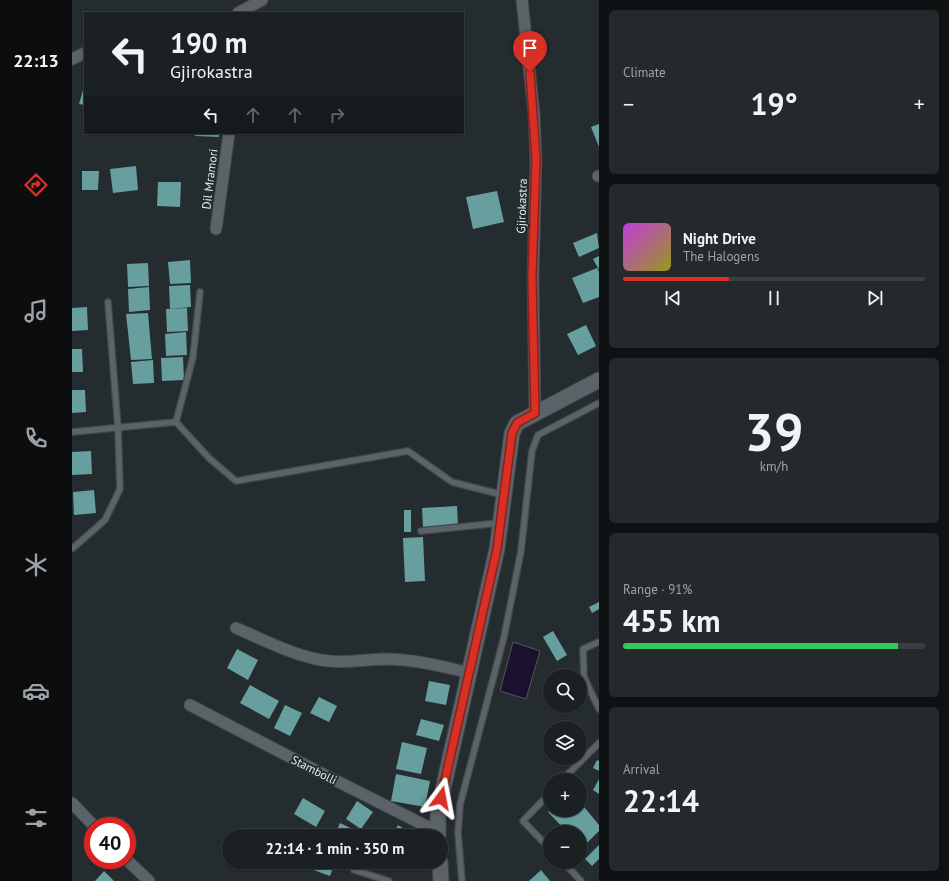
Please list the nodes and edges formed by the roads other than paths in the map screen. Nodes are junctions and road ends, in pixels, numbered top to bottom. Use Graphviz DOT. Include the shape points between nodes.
graph roads {
  1 [pos="262,0"];
  2 [pos="522,0"];
  3 [pos="240,12"];
  4 [pos="84,53"];
  5 [pos="72,59"];
  6 [pos="229,134"];
  7 [pos="216,229"];
  8 [pos="200,292"];
  9 [pos="108,302"];
  10 [pos="599,380"];
  11 [pos="599,403"];
  12 [pos="535,413"];
  13 [pos="176,422"];
  14 [pos="118,428"];
  15 [pos="72,432"];
  16 [pos="505,496"];
  17 [pos="502,523"];
  18 [pos="421,531"];
  19 [pos="73,548"];
  20 [pos="236,628"];
  21 [pos="599,642"];
  22 [pos="470,673"];
  23 [pos="190,705"];
  24 [pos="599,709"];
  25 [pos="599,743"];
  26 [pos="569,773"];
  27 [pos="543,800"];
  28 [pos="72,803"];
  29 [pos="85,817"];
  30 [pos="428,829"];
  31 [pos="438,829"];
  32 [pos="543,842"];
  33 [pos="136,869"];
  34 [pos="440,869"];
  35 [pos="570,869"];
  36 [pos="354,870"];
  37 [pos="149,881"];
  38 [pos="389,881"];
  39 [pos="441,881"];
  40 [pos="462,881"];
  41 [pos="581,881"];
  1 -- 3 [label="street"];
  2 -- 12 [label="street, Gjirokastra" via="533,100 536,160 532,277"];
  4 -- 5 [label="street"];
  6 -- 7 [label="street, Dil Mramori"];
  8 -- 13 [label="lane" via="193,357"];
  9 -- 14 [label="lane"];
  10 -- 12 [label="street, Stambolli"];
  11 -- 40 [label="lane" via="538,435 532,451 521,551 504,637 460,805 458,833"];
  12 -- 16 [label="street, Stambolli" via="515,427"];
  13 -- 14 [label="lane"];
  13 -- 16 [label="lane" via="209,458 236,480 408,451 452,482"];
  14 -- 15 [label="lane"];
  14 -- 19 [label="lane" via="120,489 105,520"];
  16 -- 17 [label="street, Stambolli"];
  17 -- 18 [label="lane"];
  17 -- 22 [label="street, Stambolli"];
  20 -- 22 [label="street" via="316,659 425,662"];
  21 -- 24 [label="lane" via="583,649 584,677"];
  22 -- 31 [label="street, Stambolli" via="441,798"];
  23 -- 30 [label="street, Stambolli"];
  25 -- 26 [label="lane"];
  27 -- 32 [label="lane" via="523,821"];
  28 -- 29 [label="street"];
  33 -- 37 [label="street"];
  34 -- 39 [label="street"];
  35 -- 41 [label="lane"];
  36 -- 38 [label="lane"];
}
